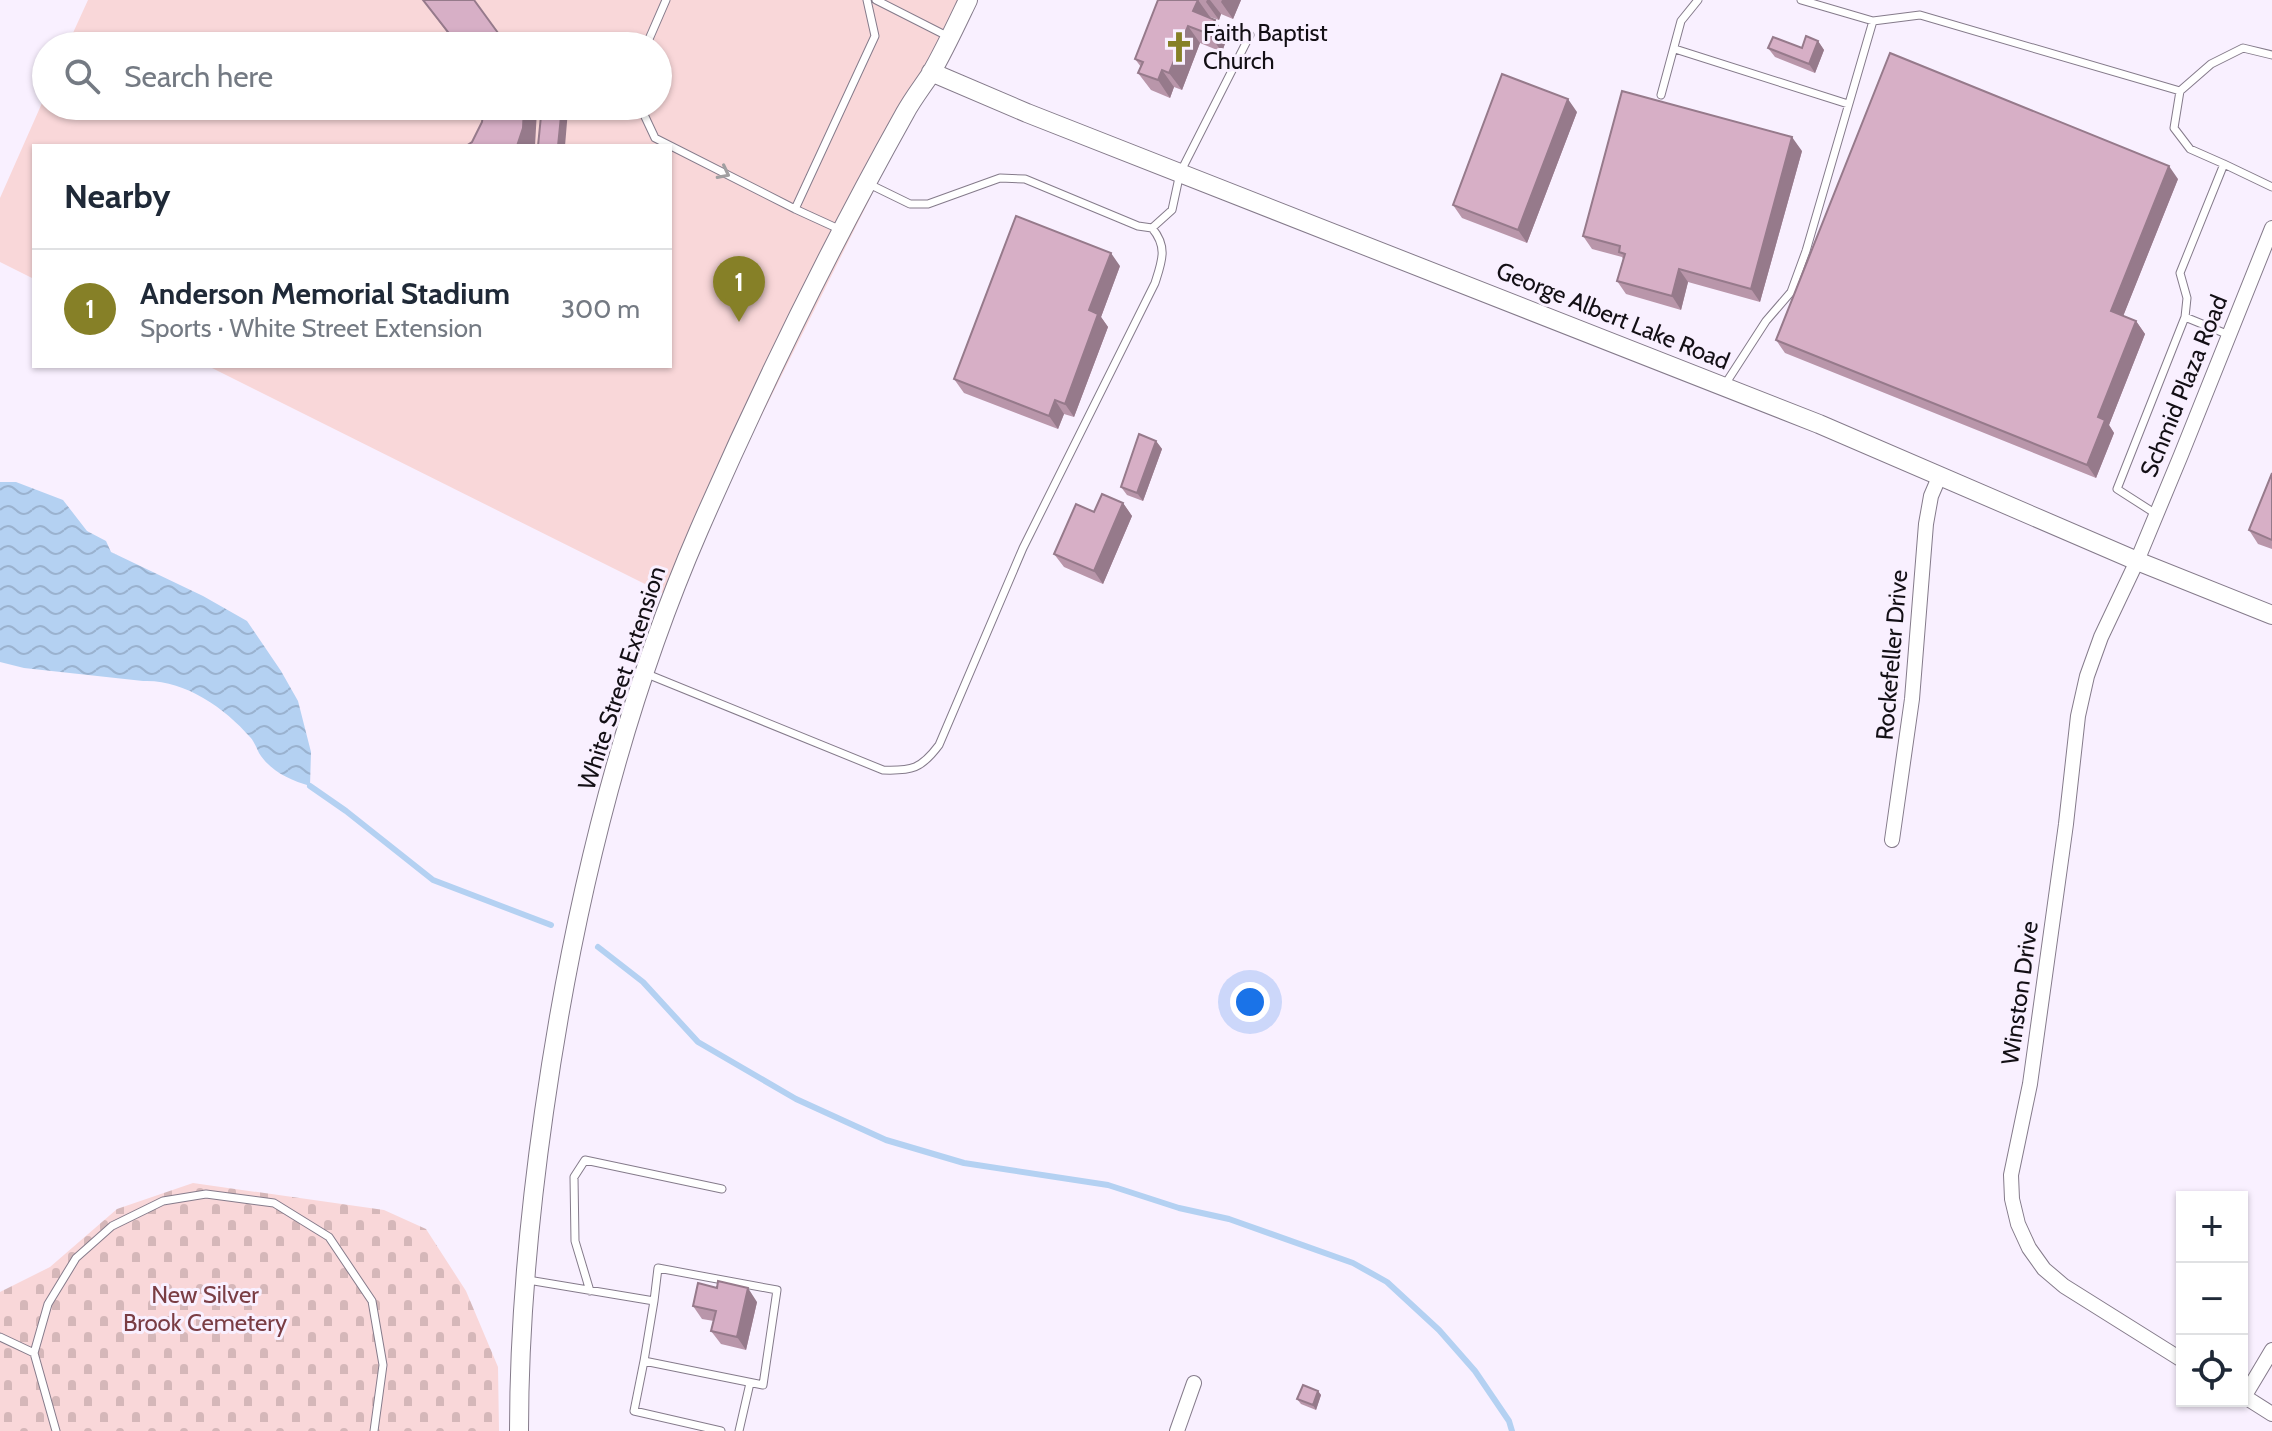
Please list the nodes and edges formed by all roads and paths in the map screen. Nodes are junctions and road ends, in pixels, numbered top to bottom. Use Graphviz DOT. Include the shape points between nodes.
graph roads {
  1 [pos="666,0"];
  2 [pos="867,0"];
  3 [pos="876,0"];
  4 [pos="968,0"];
  5 [pos="1698,0"];
  6 [pos="1801,0"];
  7 [pos="1873,21"];
  8 [pos="652,32"];
  9 [pos="1250,35"];
  10 [pos="949,37"];
  11 [pos="1675,49"];
  12 [pos="2272,55"];
  13 [pos="931,72"];
  14 [pos="2180,91"];
  15 [pos="1661,95"];
  16 [pos="1848,104"];
  17 [pos="647,120"];
  18 [pos="667,144"];
  19 [pos="672,147"];
  20 [pos="2224,164"];
  21 [pos="1180,173"];
  22 [pos="868,183"];
  23 [pos="2272,187"];
  24 [pos="795,209"];
  25 [pos="1152,228"];
  26 [pos="2272,228"];
  27 [pos="843,231"];
  28 [pos="2185,317"];
  29 [pos="2229,335"];
  30 [pos="1724,386"];
  31 [pos="1940,475"];
  32 [pos="2156,514"];
  33 [pos="2137,561"];
  34 [pos="2272,615"];
  35 [pos="645,673"];
  36 [pos="1892,840"];
  37 [pos="722,1189"];
  38 [pos="525,1280"];
  39 [pos="590,1291"];
  40 [pos="654,1301"];
  41 [pos="0,1337"];
  42 [pos="2272,1350"];
  43 [pos="34,1353"];
  44 [pos="2176,1356"];
  45 [pos="644,1361"];
  46 [pos="750,1383"];
  47 [pos="1194,1383"];
  48 [pos="2248,1388"];
  49 [pos="2248,1399"];
  50 [pos="2272,1414"];
  51 [pos="56,1431"];
  52 [pos="374,1431"];
  53 [pos="519,1431"];
  54 [pos="721,1431"];
  55 [pos="739,1431"];
  56 [pos="1177,1431"];
  1 -- 8 [label="lane"];
  2 -- 24 [label="lane" via="875,36"];
  3 -- 10 [label="lane"];
  4 -- 10 [label="street, White Street Extension"];
  5 -- 11 [label="lane" via="1681,21"];
  6 -- 7 [label="lane"];
  7 -- 14 [label="lane" via="1920,15"];
  7 -- 16 [label="lane"];
  9 -- 21 [label="lane"];
  10 -- 13 [label="street, White Street Extension"];
  11 -- 15 [label="lane"];
  11 -- 16 [label="lane"];
  12 -- 14 [label="lane" via="2243,48 2211,64"];
  13 -- 21 [label="street, George Albert Lake Road"];
  13 -- 22 [label="street, White Street Extension"];
  14 -- 20 [label="lane" via="2174,128 2190,149"];
  16 -- 30 [label="lane" via="1791,292"];
  17 -- 18 [label="lane, one-way" via="655,138"];
  19 -- 24 [label="lane, one-way"];
  20 -- 23 [label="lane"];
  20 -- 28 [label="lane" via="2180,273 2187,298"];
  21 -- 25 [label="lane" via="1172,210"];
  21 -- 30 [label="street, George Albert Lake Road"];
  22 -- 25 [label="lane" via="910,204 928,204 1000,178 1025,179"];
  22 -- 27 [label="street, White Street Extension"];
  24 -- 27 [label="lane"];
  25 -- 35 [label="lane" via="1164,253 1155,283 1023,548 939,745 926,762 908,771 883,770"];
  26 -- 29 [label="street, Schmid Plaza Road"];
  27 -- 35 [label="street, White Street Extension" via="754,406"];
  28 -- 29 [label="lane"];
  28 -- 32 [label="lane" via="2117,489"];
  29 -- 32 [label="street, Schmid Plaza Road"];
  30 -- 31 [label="street, George Albert Lake Road"];
  31 -- 33 [label="street, George Albert Lake Road"];
  31 -- 36 [label="street, Rockefeller Drive" via="1926,524 1912,699"];
  32 -- 33 [label="street, Schmid Plaza Road"];
  33 -- 34 [label="street, George Albert Lake Road"];
  33 -- 44 [label="street, Winston Drive" via="2101,637 2078,716 2030,1084 2011,1175 2012,1199 2018,1224 2044,1269"];
  35 -- 38 [label="street, White Street Extension" via="615,768 574,937 536,1165"];
  37 -- 39 [label="lane" via="585,1160 574,1177 575,1241"];
  38 -- 39 [label="lane"];
  38 -- 53 [label="street, White Street Extension"];
  39 -- 40 [label="lane"];
  40 -- 45 [label="lane"];
  40 -- 46 [label="lane" via="658,1268 777,1290 763,1385"];
  41 -- 43 [label="lane"];
  42 -- 48 [label="street"];
  43 -- 51 [label="lane"];
  43 -- 52 [label="lane" via="48,1304 76,1258 112,1226 163,1201 206,1194 274,1203 329,1237 372,1301 383,1365"];
  45 -- 46 [label="lane"];
  45 -- 54 [label="lane" via="634,1411"];
  46 -- 55 [label="lane"];
  47 -- 56 [label="street"];
  49 -- 50 [label="street"];
}
